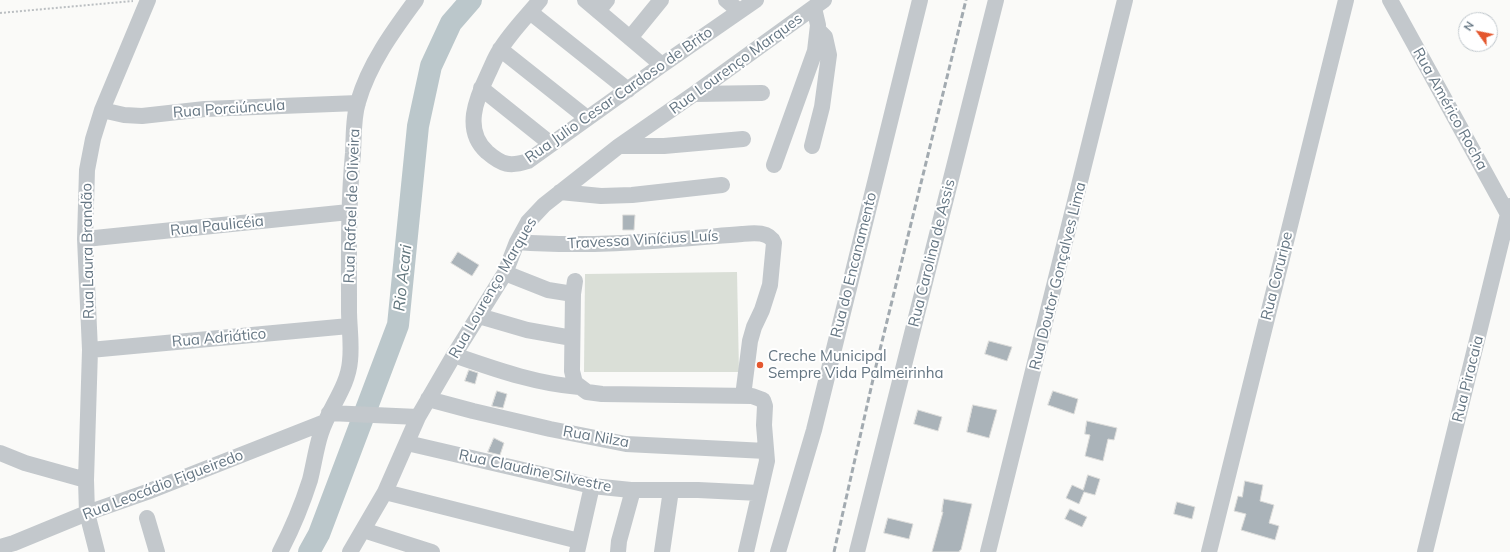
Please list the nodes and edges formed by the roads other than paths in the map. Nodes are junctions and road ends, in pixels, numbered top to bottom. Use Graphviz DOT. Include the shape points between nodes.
graph roads {
  1 [pos="143,0"];
  2 [pos="416,0"];
  3 [pos="540,0"];
  4 [pos="585,0"];
  5 [pos="661,0"];
  6 [pos="726,0"];
  7 [pos="756,0"];
  8 [pos="920,0"];
  9 [pos="996,0"];
  10 [pos="1125,0"];
  11 [pos="1346,0"];
  12 [pos="1390,0"];
  13 [pos="819,4"];
  14 [pos="603,6"];
  15 [pos="739,11"];
  16 [pos="530,12"];
  17 [pos="818,30"];
  18 [pos="630,38"];
  19 [pos="500,49"];
  20 [pos="662,65"];
  21 [pos="482,88"];
  22 [pos="628,90"];
  23 [pos="762,93"];
  24 [pos="694,94"];
  25 [pos="358,103"];
  26 [pos="102,110"];
  27 [pos="587,118"];
  28 [pos="743,139"];
  29 [pos="551,144"];
  30 [pos="619,146"];
  31 [pos="812,146"];
  32 [pos="774,165"];
  33 [pos="722,185"];
  34 [pos="560,192"];
  35 [pos="349,212"];
  36 [pos="1509,212"];
  37 [pos="85,239"];
  38 [pos="517,242"];
  39 [pos="504,273"];
  40 [pos="479,316"];
  41 [pos="349,326"];
  42 [pos="572,338"];
  43 [pos="90,350"];
  44 [pos="454,355"];
  45 [pos="579,387"];
  46 [pos="743,396"];
  47 [pos="428,399"];
  48 [pos="333,416"];
  49 [pos="418,417"];
  50 [pos="407,443"];
  51 [pos="766,450"];
  52 [pos="0,453"];
  53 [pos="86,480"];
  54 [pos="592,486"];
  55 [pos="633,490"];
  56 [pos="671,490"];
  57 [pos="385,492"];
  58 [pos="759,493"];
  59 [pos="87,513"];
  60 [pos="147,518"];
  61 [pos="363,530"];
  62 [pos="578,546"];
  63 [pos="0,547"];
  64 [pos="97,552"];
  65 [pos="157,552"];
  66 [pos="280,552"];
  67 [pos="350,552"];
  68 [pos="432,552"];
  69 [pos="618,552"];
  70 [pos="662,552"];
  71 [pos="746,552"];
  72 [pos="778,552"];
  73 [pos="858,552"];
  74 [pos="988,552"];
  75 [pos="1209,552"];
  76 [pos="1425,552"];
  1 -- 26 [label="street, Rua Laura Brandão"];
  2 -- 25 [label="street, Rua Rafael de Oliveira" via="381,52 367,78"];
  3 -- 16 [label="street, Rua Julio Cesar Cardoso de Brito"];
  4 -- 14 [label="street"];
  5 -- 18 [label="street"];
  6 -- 15 [label="street"];
  7 -- 15 [label="street, Rua Julio Cesar Cardoso de Brito"];
  8 -- 72 [label="street, Rua do Encanamento" via="814,430"];
  9 -- 73 [label="street, Rua Carolina de Assis"];
  10 -- 74 [label="street, Rua Doutor Gonçalves Lima"];
  11 -- 75 [label="street, Rua Coruripe"];
  12 -- 36 [label="street, Rua Américo Rocha"];
  13 -- 17 [label="street"];
  13 -- 24 [label="street, Rua Lourenço Marques"];
  14 -- 18 [label="street"];
  15 -- 20 [label="street, Rua Julio Cesar Cardoso de Brito"];
  16 -- 19 [label="street, Rua Julio Cesar Cardoso de Brito"];
  16 -- 22 [label="street"];
  17 -- 31 [label="street" via="825,38 829,55 822,107"];
  17 -- 32 [label="street" via="815,51"];
  18 -- 20 [label="street"];
  19 -- 21 [label="street, Rua Julio Cesar Cardoso de Brito"];
  19 -- 27 [label="street"];
  20 -- 22 [label="street, Rua Julio Cesar Cardoso de Brito"];
  21 -- 29 [label="street"];
  21 -- 29 [label="street, Rua Julio Cesar Cardoso de Brito" via="474,110 476,139 493,157 504,164 516,165 528,161"];
  22 -- 27 [label="street, Rua Julio Cesar Cardoso de Brito"];
  23 -- 24 [label="street"];
  24 -- 30 [label="street, Rua Lourenço Marques"];
  25 -- 26 [label="street, Rua Porciúncula" via="205,109 142,116"];
  25 -- 35 [label="street, Rua Rafael de Oliveira"];
  26 -- 37 [label="street, Rua Laura Brandão" via="87,170"];
  27 -- 29 [label="street, Rua Julio Cesar Cardoso de Brito"];
  28 -- 30 [label="street" via="664,146"];
  30 -- 34 [label="street, Rua Lourenço Marques"];
  33 -- 34 [label="street" via="632,196"];
  34 -- 38 [label="street, Rua Lourenço Marques" via="528,222"];
  35 -- 37 [label="street, Rua Paulicéia"];
  35 -- 41 [label="street, Rua Rafael de Oliveira"];
  36 -- 76 [label="street, Rua Piracaia"];
  37 -- 43 [label="street, Rua Laura Brandão"];
  38 -- 39 [label="street, Rua Lourenço Marques"];
  38 -- 46 [label="street, Travessa Vinícius Luís" via="580,245 742,234 769,236 774,243 770,285 750,341"];
  39 -- 40 [label="street, Rua Lourenço Marques"];
  39 -- 42 [label="street" via="543,288 574,288"];
  40 -- 42 [label="street" via="527,330"];
  40 -- 44 [label="street, Rua Lourenço Marques"];
  41 -- 43 [label="street, Rua Adriático"];
  41 -- 48 [label="street, Rua Rafael de Oliveira" via="352,346 350,363"];
  42 -- 45 [label="street" via="573,379"];
  43 -- 53 [label="street, Rua Laura Brandão"];
  44 -- 45 [label="street" via="523,377"];
  44 -- 47 [label="street, Rua Lourenço Marques"];
  45 -- 46 [label="street" via="587,392 602,394"];
  46 -- 51 [label="street" via="763,400"];
  47 -- 49 [label="street, Rua Lourenço Marques"];
  47 -- 51 [label="street, Rua Nilza" via="473,412 626,444"];
  48 -- 49 [label="street"];
  48 -- 59 [label="street, Rua Leocádio Figueiredo" via="147,492"];
  48 -- 66 [label="street, Rua Rafael de Oliveira" via="321,433 310,480"];
  49 -- 50 [label="street, Rua Lourenço Marques"];
  50 -- 54 [label="street, Rua Claudine Silvestre"];
  50 -- 57 [label="street, Rua Lourenço Marques"];
  51 -- 58 [label="street" via="767,461"];
  52 -- 53 [label="street" via="25,463"];
  53 -- 59 [label="street, Rua Laura Brandão"];
  54 -- 55 [label="street, Rua Claudine Silvestre"];
  54 -- 62 [label="street"];
  55 -- 56 [label="street, Rua Claudine Silvestre"];
  55 -- 69 [label="street"];
  56 -- 58 [label="street, Rua Claudine Silvestre"];
  56 -- 70 [label="street"];
  57 -- 61 [label="street, Rua Lourenço Marques"];
  57 -- 62 [label="street"];
  58 -- 71 [label="street"];
  59 -- 63 [label="street, Rua Leocádio Figueiredo" via="14,544"];
  59 -- 64 [label="street, Rua Laura Brandão"];
  60 -- 65 [label="street"];
  61 -- 67 [label="street, Rua Lourenço Marques"];
  61 -- 68 [label="street"];
}
